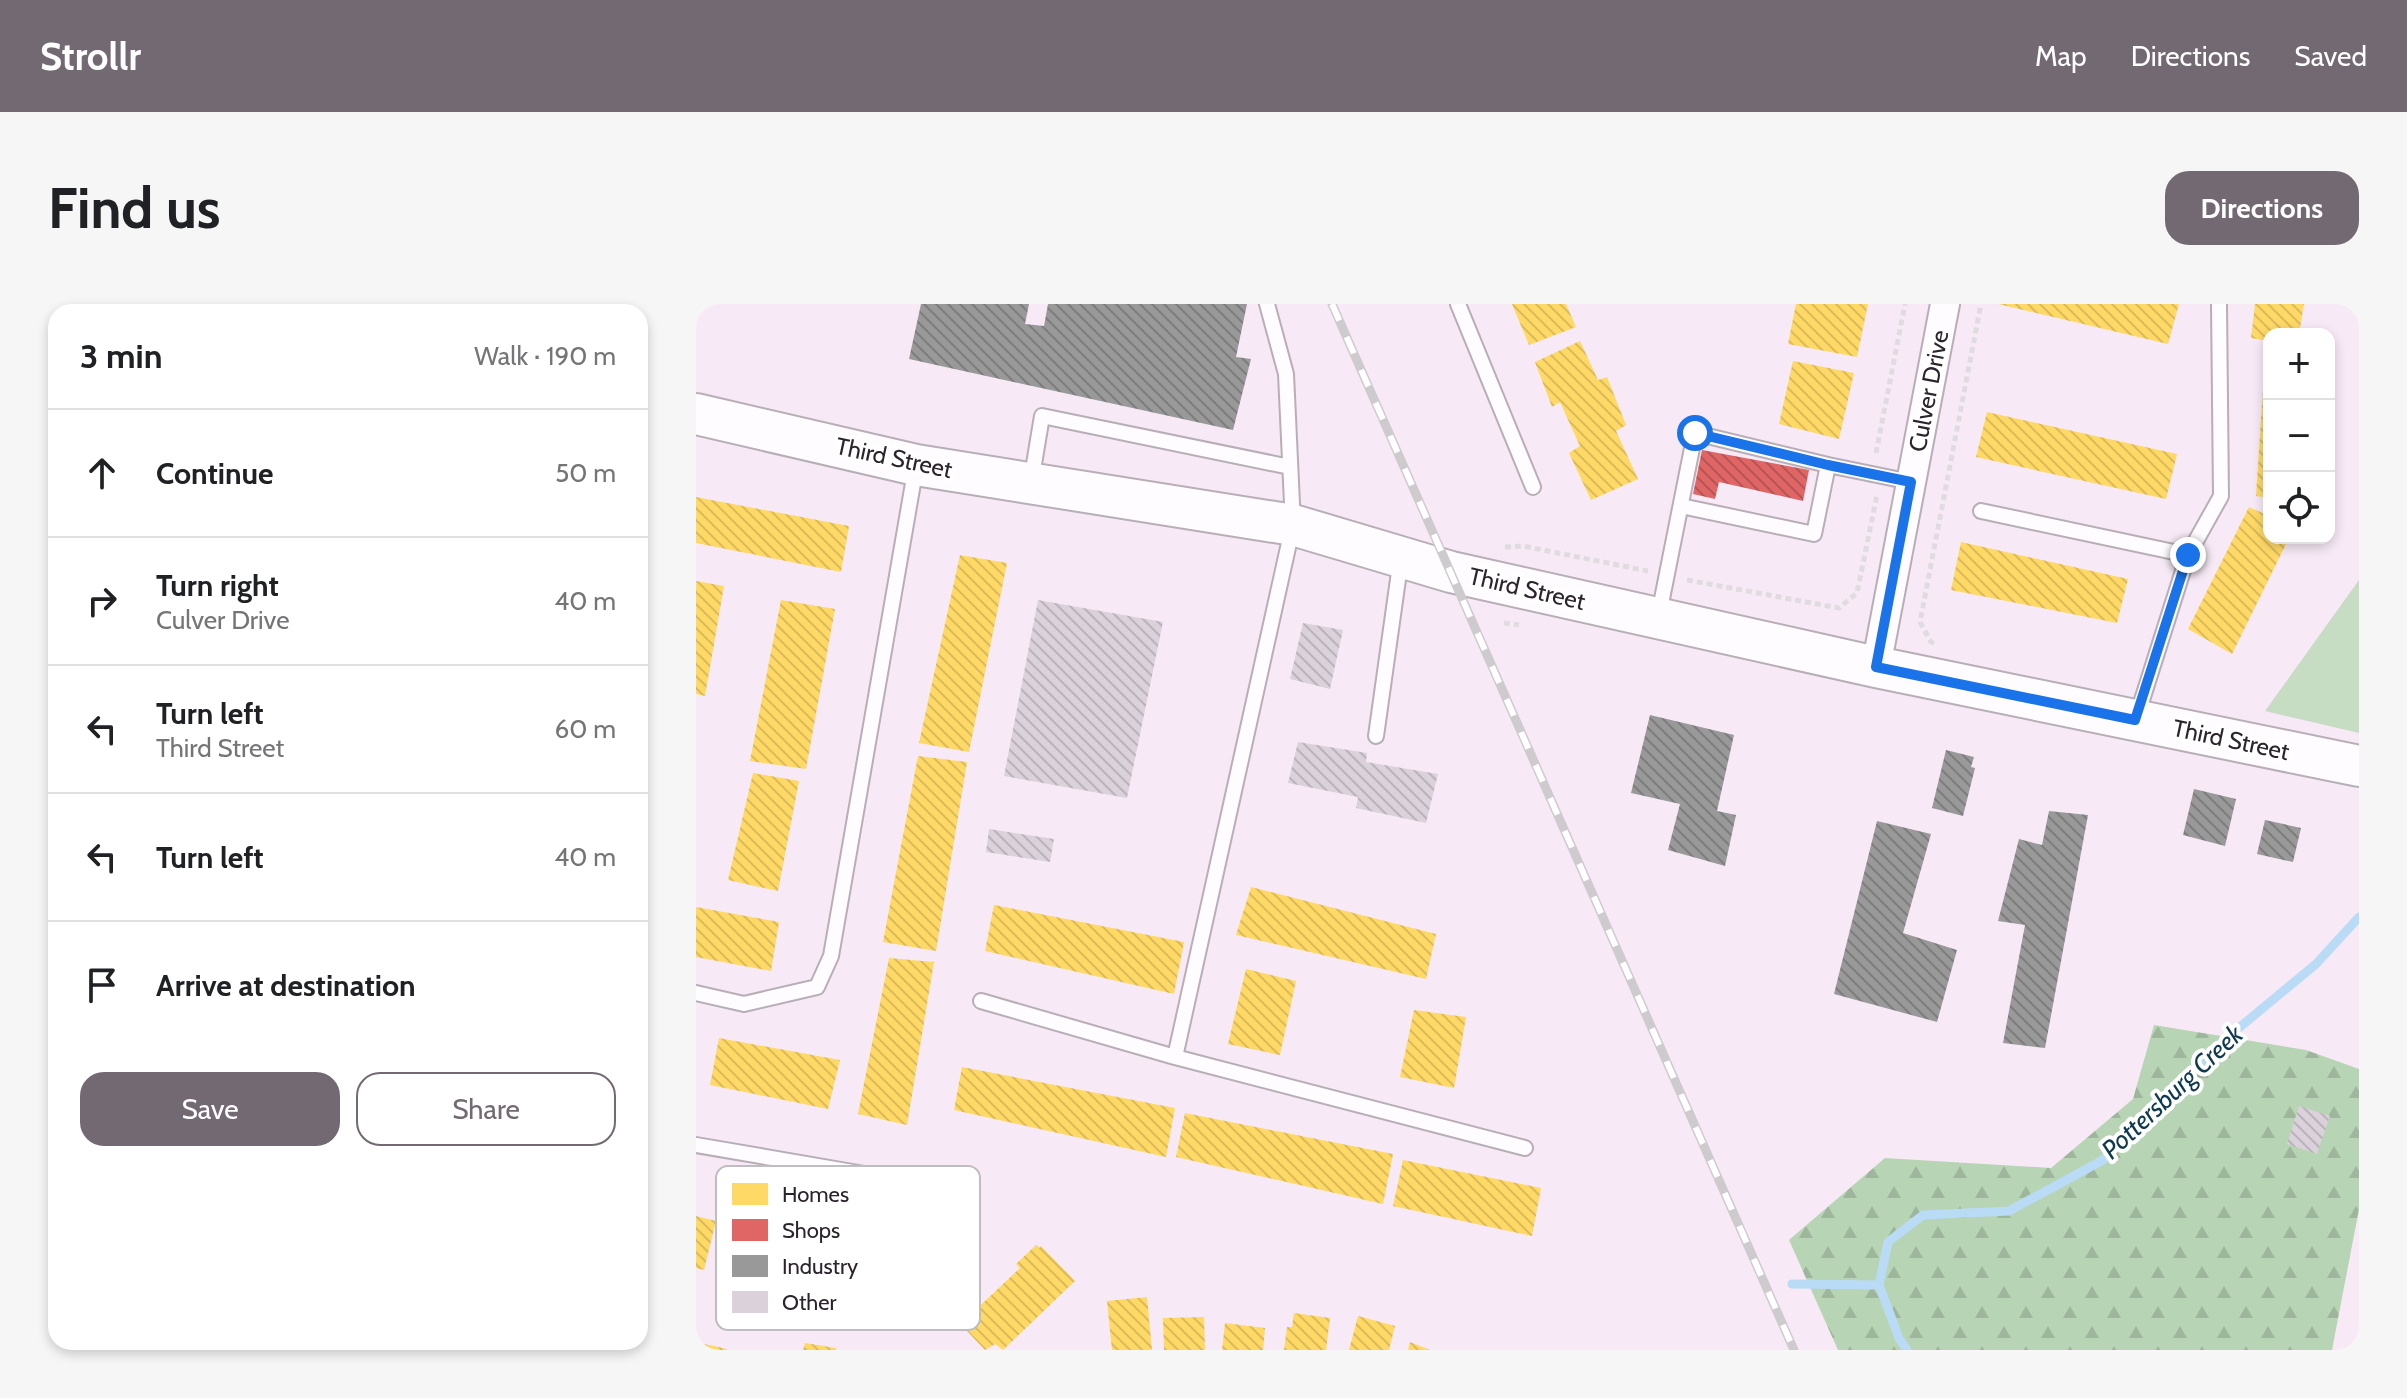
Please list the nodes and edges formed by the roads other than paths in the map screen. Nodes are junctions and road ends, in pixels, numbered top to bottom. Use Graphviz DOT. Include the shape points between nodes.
graph roads {
  1 [pos="1267,304"];
  2 [pos="1458,304"];
  3 [pos="1945,304"];
  4 [pos="2219,304"];
  5 [pos="696,414"];
  6 [pos="916,465"];
  7 [pos="1828,465"];
  8 [pos="1290,467"];
  9 [pos="1911,482"];
  10 [pos="1031,483"];
  11 [pos="1533,487"];
  12 [pos="1681,506"];
  13 [pos="1981,511"];
  14 [pos="1293,525"];
  15 [pos="2188,555"];
  16 [pos="1401,558"];
  17 [pos="1658,618"];
  18 [pos="1876,667"];
  19 [pos="2135,720"];
  20 [pos="1376,736"];
  21 [pos="2359,766"];
  22 [pos="697,997"];
  23 [pos="981,1001"];
  24 [pos="1175,1057"];
  25 [pos="696,1145"];
  26 [pos="1525,1148"];
  27 [pos="818,1166"];
  1 -- 8 [label="lane" via="1286,374"];
  2 -- 11 [label="lane"];
  3 -- 9 [label="street, Culver Drive"];
  4 -- 15 [label="lane" via="2221,496"];
  5 -- 6 [label="street, Third Street"];
  6 -- 10 [label="street, Third Street"];
  6 -- 22 [label="lane" via="831,956 817,987 744,1004"];
  7 -- 9 [label="lane"];
  7 -- 12 [label="lane" via="1814,534"];
  7 -- 12 [label="lane" via="1695,433"];
  8 -- 10 [label="lane" via="1042,416"];
  8 -- 14 [label="lane"];
  9 -- 18 [label="street, Culver Drive"];
  10 -- 14 [label="street, Third Street"];
  12 -- 17 [label="lane"];
  13 -- 15 [label="lane"];
  14 -- 16 [label="street, Third Street"];
  14 -- 24 [label="lane"];
  15 -- 19 [label="lane"];
  16 -- 17 [label="street, Third Street"];
  16 -- 20 [label="lane"];
  17 -- 18 [label="street, Third Street"];
  18 -- 19 [label="street, Third Street"];
  19 -- 21 [label="street, Third Street"];
  23 -- 24 [label="lane"];
  24 -- 26 [label="lane"];
  25 -- 27 [label="lane"];
}
